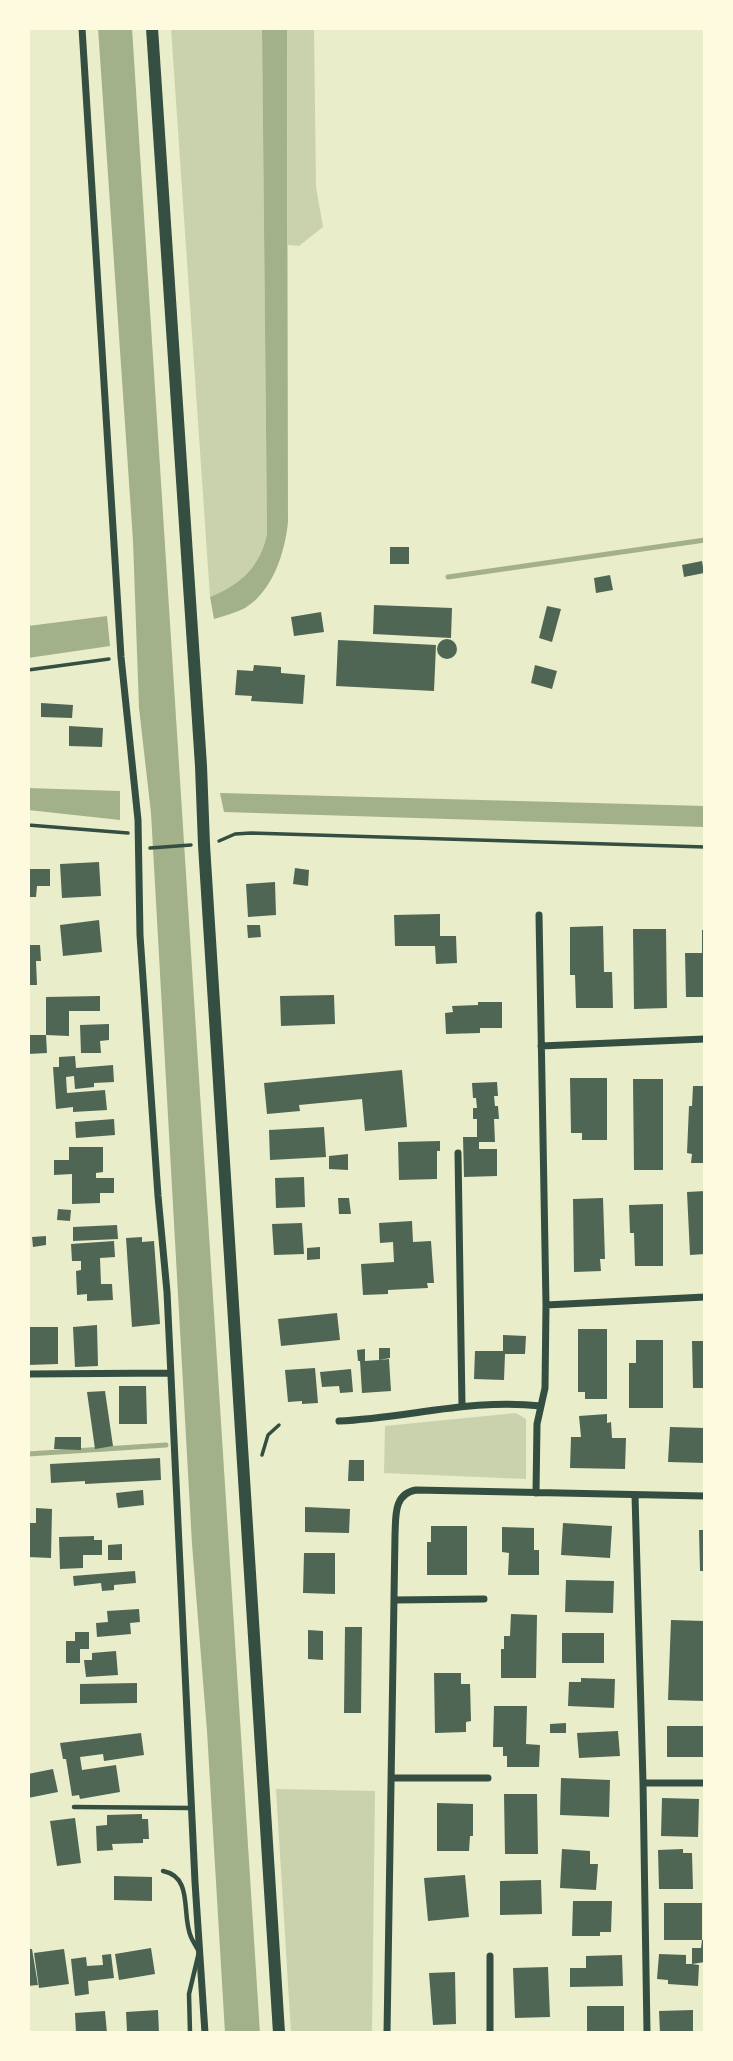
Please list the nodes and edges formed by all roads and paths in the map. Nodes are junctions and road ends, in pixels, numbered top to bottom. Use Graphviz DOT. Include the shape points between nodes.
graph roads {
  1 [pos="82,28"];
  2 [pos="152,28"];
  3 [pos="121,657"];
  4 [pos="28,670"];
  5 [pos="28,825"];
  6 [pos="137,834"];
  7 [pos="198,845"];
  8 [pos="705,847"];
  9 [pos="145,848"];
  10 [pos="539,915"];
  11 [pos="705,1039"];
  12 [pos="541,1046"];
  13 [pos="458,1153"];
  14 [pos="705,1297"];
  15 [pos="546,1305"];
  16 [pos="170,1373"];
  17 [pos="28,1374"];
  18 [pos="462,1406"];
  19 [pos="541,1406"];
  20 [pos="340,1421"];
  21 [pos="279,1425"];
  22 [pos="262,1455"];
  23 [pos="536,1493"];
  24 [pos="635,1495"];
  25 [pos="705,1496"];
  26 [pos="484,1599"];
  27 [pos="395,1600"];
  28 [pos="393,1778"];
  29 [pos="488,1778"];
  30 [pos="643,1783"];
  31 [pos="705,1783"];
  32 [pos="74,1807"];
  33 [pos="191,1808"];
  34 [pos="163,1871"];
  35 [pos="199,1952"];
  36 [pos="490,1956"];
  37 [pos="190,2033"];
  38 [pos="205,2033"];
  39 [pos="279,2033"];
  40 [pos="387,2033"];
  41 [pos="489,2033"];
  42 [pos="647,2033"];
  1 -- 3 [label="street"];
  2 -- 7 [label="main road" via="201,766"];
  3 -- 4 [label="path"];
  3 -- 6 [label="street"];
  5 -- 6 [label="path"];
  6 -- 16 [label="street"];
  7 -- 8 [label="path" via="251,833"];
  7 -- 9 [label="path"];
  7 -- 39 [label="main road"];
  10 -- 12 [label="street"];
  11 -- 12 [label="street"];
  12 -- 15 [label="street"];
  13 -- 18 [label="street"];
  14 -- 15 [label="street"];
  15 -- 19 [label="street"];
  16 -- 17 [label="street"];
  16 -- 33 [label="street"];
  18 -- 19 [label="street"];
  18 -- 20 [label="street"];
  19 -- 23 [label="street"];
  21 -- 22 [label="path" via="268,1435"];
  23 -- 24 [label="street"];
  23 -- 27 [label="street" via="407,1492 399,1502"];
  24 -- 25 [label="street"];
  24 -- 30 [label="street"];
  26 -- 27 [label="street"];
  27 -- 28 [label="street"];
  28 -- 29 [label="street"];
  28 -- 40 [label="street"];
  30 -- 31 [label="street"];
  30 -- 42 [label="street"];
  32 -- 33 [label="lane"];
  33 -- 35 [label="street"];
  34 -- 35 [label="lane" via="171,1872 183,1888 190,1936"];
  35 -- 37 [label="lane" via="189,1994"];
  35 -- 38 [label="street"];
  36 -- 41 [label="street"];
}
